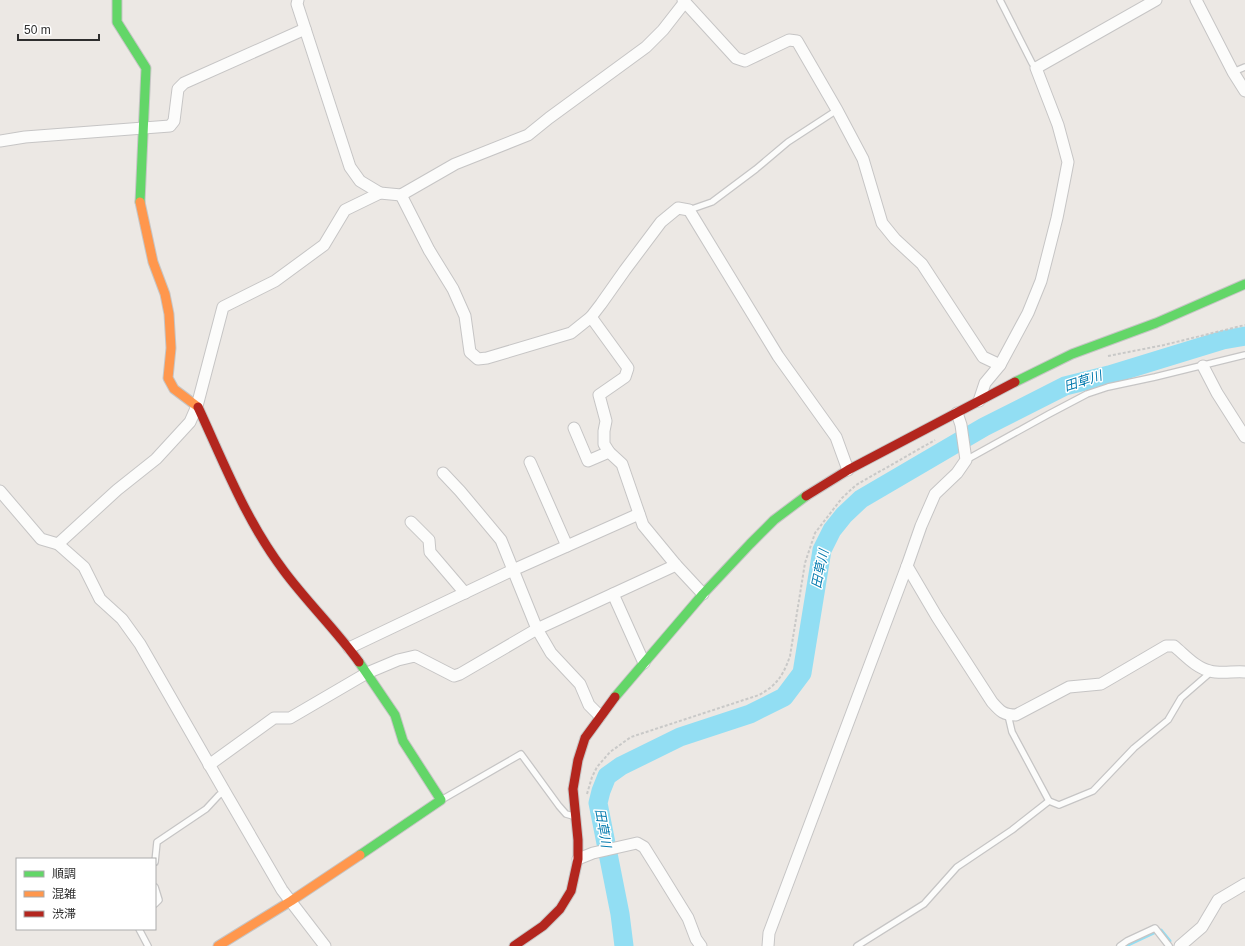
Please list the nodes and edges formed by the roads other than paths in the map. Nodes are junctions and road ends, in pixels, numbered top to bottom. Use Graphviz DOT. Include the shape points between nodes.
graph roads {
  1 [pos="117,0"];
  2 [pos="298,0"];
  3 [pos="1000,0"];
  4 [pos="1156,0"];
  5 [pos="1196,0"];
  6 [pos="684,1"];
  7 [pos="305,29"];
  8 [pos="1245,67"];
  9 [pos="1036,68"];
  10 [pos="1233,72"];
  11 [pos="1245,91"];
  12 [pos="837,110"];
  13 [pos="143,128"];
  14 [pos="0,141"];
  15 [pos="380,193"];
  16 [pos="401,195"];
  17 [pos="689,210"];
  18 [pos="1245,284"];
  19 [pos="591,317"];
  20 [pos="1245,355"];
  21 [pos="1000,365"];
  22 [pos="1203,366"];
  23 [pos="979,401"];
  24 [pos="197,406"];
  25 [pos="957,413"];
  26 [pos="574,428"];
  27 [pos="1245,437"];
  28 [pos="610,452"];
  29 [pos="966,460"];
  30 [pos="530,462"];
  31 [pos="848,470"];
  32 [pos="443,473"];
  33 [pos="0,491"];
  34 [pos="639,514"];
  35 [pos="411,522"];
  36 [pos="58,544"];
  37 [pos="567,546"];
  38 [pos="676,565"];
  39 [pos="907,566"];
  40 [pos="513,570"];
  41 [pos="465,592"];
  42 [pos="613,594"];
  43 [pos="703,594"];
  44 [pos="537,629"];
  45 [pos="349,648"];
  46 [pos="644,663"];
  47 [pos="1210,672"];
  48 [pos="1245,672"];
  49 [pos="367,673"];
  50 [pos="1008,715"];
  51 [pos="600,716"];
  52 [pos="209,765"];
  53 [pos="225,792"];
  54 [pos="441,800"];
  55 [pos="1049,801"];
  56 [pos="576,817"];
  57 [pos="155,858"];
  58 [pos="578,860"];
  59 [pos="1245,884"];
  60 [pos="156,890"];
  61 [pos="291,902"];
  62 [pos="156,903"];
  63 [pos="140,930"];
  64 [pos="148,946"];
  65 [pos="218,946"];
  66 [pos="325,946"];
  67 [pos="514,946"];
  68 [pos="701,946"];
  69 [pos="768,946"];
  70 [pos="857,946"];
  71 [pos="1120,946"];
  72 [pos="1169,946"];
  73 [pos="1180,946"];
  1 -- 13 [label="street" via="117,22 146,68"];
  2 -- 7 [label="street"];
  3 -- 9 [label="lane"];
  4 -- 9 [label="street"];
  5 -- 10 [label="street"];
  6 -- 12 [label="street" via="736,58 745,60 789,40 797,41"];
  6 -- 16 [label="street" via="663,30 646,46 528,135 455,164"];
  7 -- 13 [label="street" via="184,83 178,89 174,121 170,126"];
  7 -- 15 [label="street" via="350,167 360,181"];
  8 -- 10 [label="lane"];
  9 -- 21 [label="street" via="1058,125 1068,162 1041,281"];
  10 -- 11 [label="street"];
  12 -- 17 [label="lane" via="788,142 712,202"];
  12 -- 21 [label="street" via="863,159 882,223 894,239 922,264 983,357"];
  13 -- 14 [label="street"];
  13 -- 24 [label="street" via="140,202 152,262 165,294 169,314 171,348 168,378 174,389"];
  15 -- 16 [label="street"];
  15 -- 24 [label="street" via="345,210 324,245 275,280 223,306"];
  16 -- 19 [label="street" via="429,250 453,289 465,316 470,352 478,359 571,333"];
  17 -- 19 [label="street" via="678,208 661,222"];
  17 -- 31 [label="street" via="778,356 836,437"];
  18 -- 23 [label="street" via="1156,323 1072,354"];
  19 -- 28 [label="street" via="628,368 625,377 599,395 606,421 604,444"];
  20 -- 22 [label="lane"];
  21 -- 23 [label="street" via="985,383"];
  22 -- 27 [label="street"];
  22 -- 29 [label="lane" via="1087,394"];
  23 -- 25 [label="street"];
  24 -- 36 [label="street" via="190,422 156,459 117,490"];
  24 -- 45 [label="street" via="250,519 283,570"];
  25 -- 29 [label="street"];
  25 -- 31 [label="street"];
  26 -- 28 [label="street" via="588,461"];
  28 -- 34 [label="street" via="622,464"];
  29 -- 39 [label="street" via="958,473 935,494"];
  30 -- 37 [label="street"];
  31 -- 43 [label="street" via="774,520"];
  32 -- 40 [label="street" via="501,540"];
  33 -- 36 [label="street" via="41,539"];
  34 -- 37 [label="street"];
  34 -- 38 [label="street" via="644,525"];
  35 -- 41 [label="street" via="428,540 430,552"];
  36 -- 52 [label="street" via="84,568 100,599 122,619 140,644"];
  37 -- 40 [label="street"];
  38 -- 42 [label="street"];
  38 -- 43 [label="street"];
  39 -- 50 [label="street" via="992,702 1001,712"];
  39 -- 69 [label="street" via="769,933"];
  40 -- 41 [label="street"];
  40 -- 44 [label="street"];
  41 -- 45 [label="street"];
  42 -- 44 [label="street"];
  42 -- 46 [label="street"];
  43 -- 46 [label="street"];
  44 -- 49 [label="street" via="454,676 415,656"];
  44 -- 51 [label="street" via="551,653 580,684 589,705"];
  45 -- 49 [label="street"];
  46 -- 51 [label="street"];
  47 -- 48 [label="street"];
  47 -- 50 [label="street" via="1197,666 1174,646 1166,646 1101,684 1069,687 1016,715"];
  47 -- 55 [label="lane" via="1181,698 1168,720 1134,748 1093,791 1059,805"];
  49 -- 52 [label="street" via="290,718 274,718"];
  49 -- 54 [label="street" via="395,715 403,741"];
  50 -- 55 [label="lane" via="1012,732"];
  51 -- 56 [label="street" via="585,738 578,760 573,789"];
  52 -- 53 [label="street"];
  53 -- 57 [label="lane" via="206,809 157,842"];
  53 -- 61 [label="street"];
  54 -- 56 [label="lane" via="522,754 562,810"];
  54 -- 61 [label="street"];
  55 -- 70 [label="lane" via="957,867 924,904"];
  56 -- 58 [label="street"];
  58 -- 67 [label="street" via="571,892 560,909 543,926"];
  58 -- 68 [label="street" via="593,853 637,843 644,848 688,918"];
  59 -- 73 [label="street" via="1218,900 1202,927"];
  60 -- 62 [label="lane" via="160,900"];
  61 -- 65 [label="street"];
  61 -- 66 [label="street"];
  63 -- 64 [label="lane"];
  71 -- 72 [label="lane" via="1155,928"];
}
